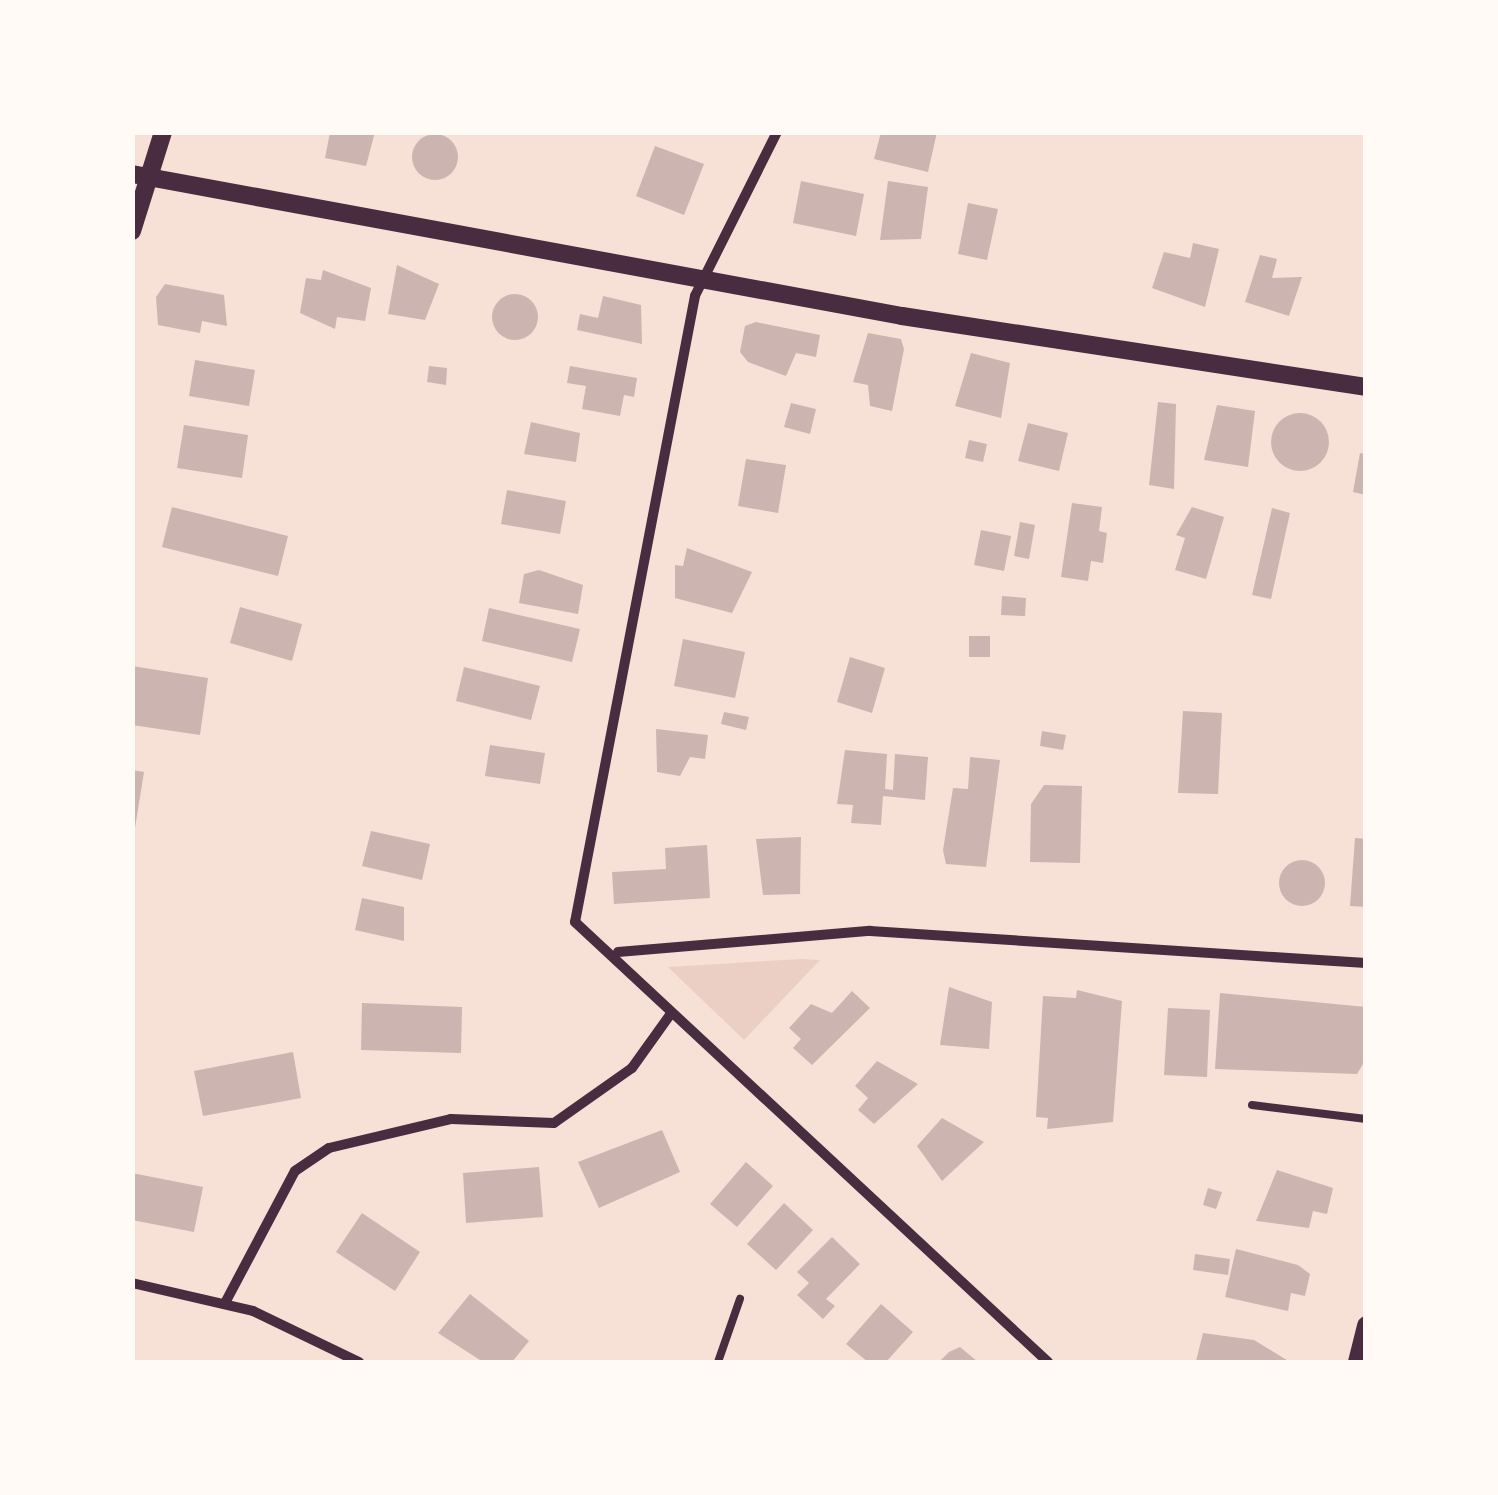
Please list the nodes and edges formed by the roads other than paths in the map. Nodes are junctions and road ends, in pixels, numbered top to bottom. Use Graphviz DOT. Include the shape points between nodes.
graph roads {
  1 [pos="163,132"];
  2 [pos="776,132"];
  3 [pos="139,175"];
  4 [pos="132,230"];
  5 [pos="707,277"];
  6 [pos="1366,387"];
  7 [pos="618,952"];
  8 [pos="1366,963"];
  9 [pos="670,1016"];
  10 [pos="1252,1105"];
  11 [pos="1366,1120"];
  12 [pos="132,1283"];
  13 [pos="740,1299"];
  14 [pos="226,1304"];
  15 [pos="1366,1326"];
  16 [pos="358,1362"];
  17 [pos="718,1362"];
  18 [pos="1048,1362"];
  19 [pos="1356,1362"];
  1 -- 3 [label="street"];
  2 -- 5 [label="street"];
  3 -- 4 [label="street"];
  3 -- 5 [label="street"];
  5 -- 6 [label="street"];
  5 -- 7 [label="street" via="695,296 576,922"];
  7 -- 8 [label="street" via="904,932"];
  7 -- 9 [label="street"];
  9 -- 14 [label="street" via="632,1068 554,1123 451,1120 318,1156 294,1171"];
  9 -- 18 [label="street"];
  10 -- 11 [label="lane"];
  12 -- 14 [label="street"];
  13 -- 17 [label="lane"];
  14 -- 16 [label="street"];
  15 -- 19 [label="street"];
}
